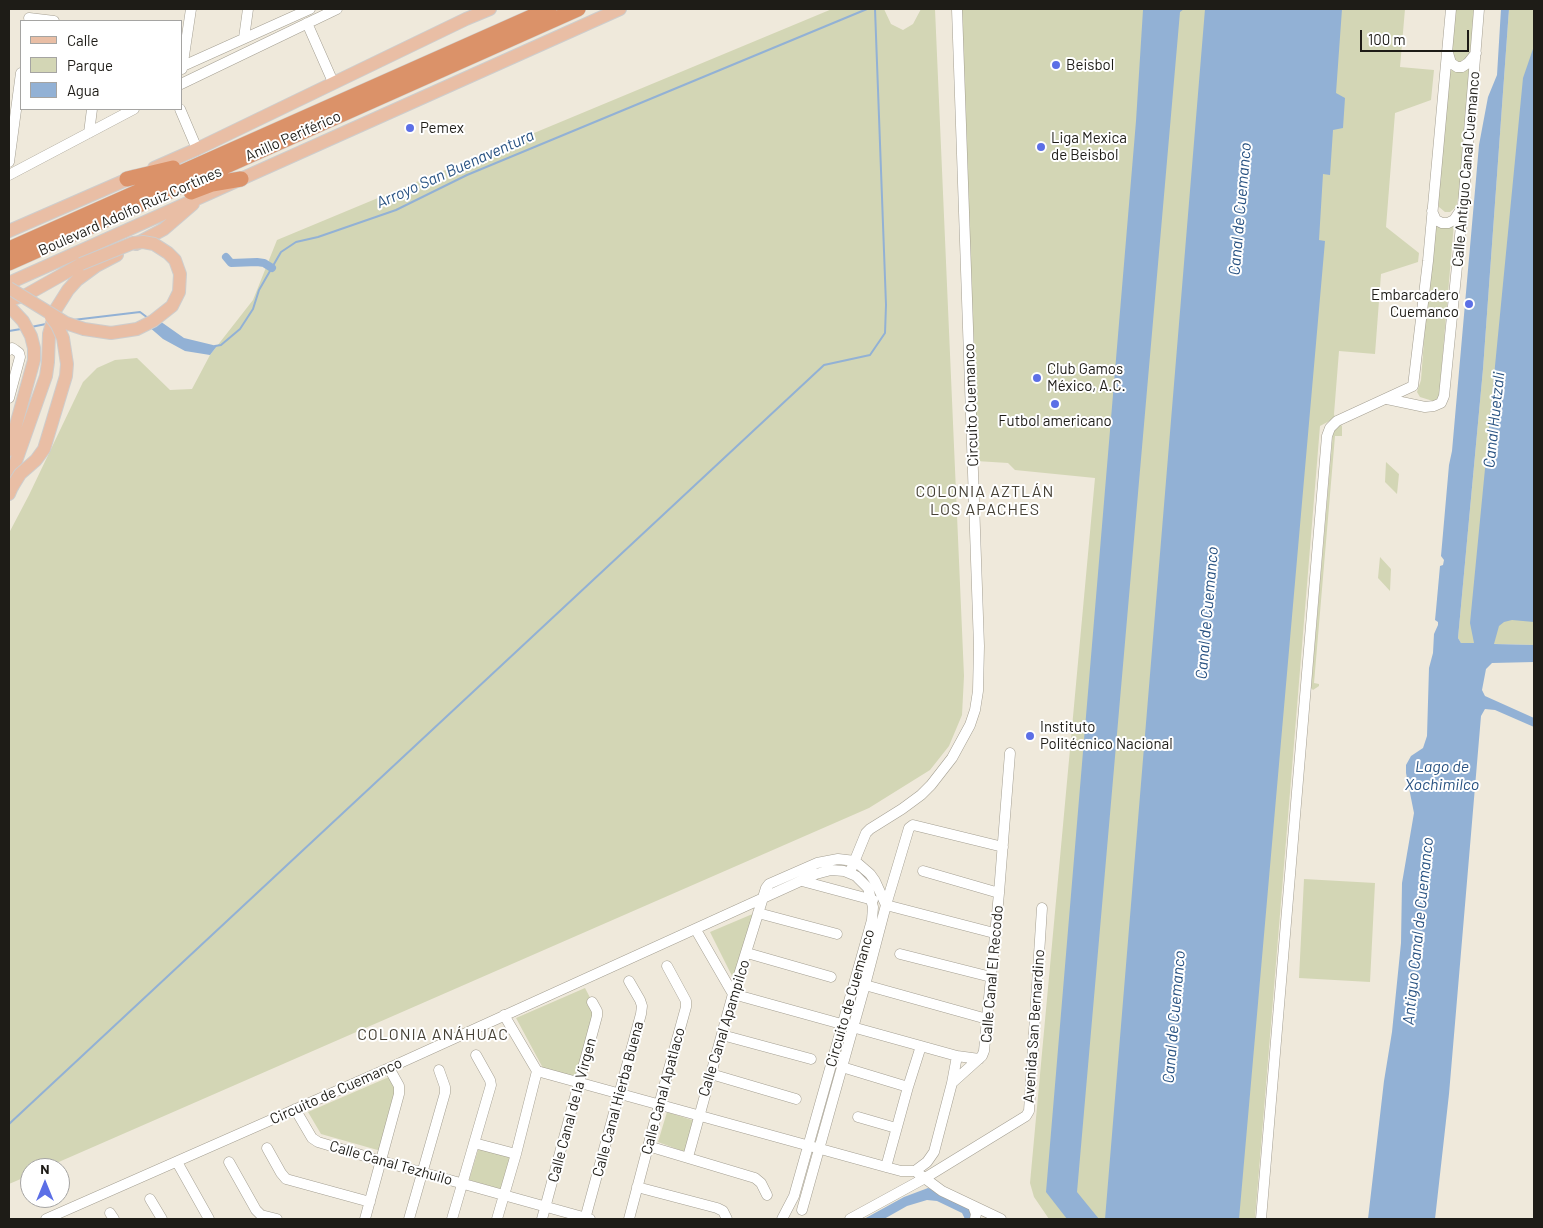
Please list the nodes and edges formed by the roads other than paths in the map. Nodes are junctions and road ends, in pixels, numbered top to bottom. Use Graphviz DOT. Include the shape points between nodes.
graph roads {
  1 [pos="191,9"];
  2 [pos="248,9"];
  3 [pos="309,9"];
  4 [pos="337,9"];
  5 [pos="549,9"];
  6 [pos="578,9"];
  7 [pos="620,9"];
  8 [pos="956,9"];
  9 [pos="1451,9"];
  10 [pos="1479,9"];
  11 [pos="482,10"];
  12 [pos="464,14"];
  13 [pos="29,16"];
  14 [pos="49,20"];
  15 [pos="284,21"];
  16 [pos="307,23"];
  17 [pos="289,31"];
  18 [pos="244,38"];
  19 [pos="1447,52"];
  20 [pos="1477,52"];
  21 [pos="182,68"];
  22 [pos="20,80"];
  23 [pos="333,82"];
  24 [pos="182,84"];
  25 [pos="92,110"];
  26 [pos="132,110"];
  27 [pos="180,110"];
  28 [pos="89,133"];
  29 [pos="197,149"];
  30 [pos="209,160"];
  31 [pos="9,162"];
  32 [pos="9,175"];
  33 [pos="127,179"];
  34 [pos="241,179"];
  35 [pos="199,198"];
  36 [pos="1463,206"];
  37 [pos="128,210"];
  38 [pos="1432,211"];
  39 [pos="9,231"];
  40 [pos="9,249"];
  41 [pos="9,263"];
  42 [pos="9,283"];
  43 [pos="9,288"];
  44 [pos="9,300"];
  45 [pos="9,306"];
  46 [pos="44,310"];
  47 [pos="9,319"];
  48 [pos="9,350"];
  49 [pos="9,398"];
  50 [pos="1387,399"];
  51 [pos="9,429"];
  52 [pos="9,450"];
  53 [pos="10,490"];
  54 [pos="1010,753"];
  55 [pos="1003,847"];
  56 [pos="854,862"];
  57 [pos="923,871"];
  58 [pos="850,872"];
  59 [pos="802,881"];
  60 [pos="999,893"];
  61 [pos="762,899"];
  62 [pos="872,900"];
  63 [pos="886,905"];
  64 [pos="1042,908"];
  65 [pos="758,913"];
  66 [pos="696,930"];
  67 [pos="994,933"];
  68 [pos="837,934"];
  69 [pos="746,953"];
  70 [pos="900,954"];
  71 [pos="667,966"];
  72 [pos="831,976"];
  73 [pos="991,977"];
  74 [pos="629,982"];
  75 [pos="865,985"];
  76 [pos="733,994"];
  77 [pos="592,1002"];
  78 [pos="504,1015"];
  79 [pos="987,1019"];
  80 [pos="848,1025"];
  81 [pos="722,1035"];
  82 [pos="921,1046"];
  83 [pos="476,1055"];
  84 [pos="957,1056"];
  85 [pos="811,1059"];
  86 [pos="979,1059"];
  87 [pos="842,1067"];
  88 [pos="389,1068"];
  89 [pos="439,1070"];
  90 [pos="537,1071"];
  91 [pos="711,1074"];
  92 [pos="579,1082"];
  93 [pos="952,1083"];
  94 [pos="908,1087"];
  95 [pos="619,1094"];
  96 [pos="796,1099"];
  97 [pos="658,1105"];
  98 [pos="295,1109"];
  99 [pos="699,1115"];
  100 [pos="858,1117"];
  101 [pos="896,1128"];
  102 [pos="474,1143"];
  103 [pos="648,1146"];
  104 [pos="813,1147"];
  105 [pos="267,1148"];
  106 [pos="516,1154"];
  107 [pos="688,1157"];
  108 [pos="381,1161"];
  109 [pos="177,1162"];
  110 [pos="229,1162"];
  111 [pos="886,1167"];
  112 [pos="915,1171"];
  113 [pos="422,1172"];
  114 [pos="925,1178"];
  115 [pos="463,1183"];
  116 [pos="637,1188"];
  117 [pos="504,1194"];
  118 [pos="767,1195"];
  119 [pos="150,1199"];
  120 [pos="370,1202"];
  121 [pos="546,1207"];
  122 [pos="802,1210"];
  123 [pos="975,1213"];
  124 [pos="63,1216"];
  125 [pos="46,1219"];
  126 [pos="162,1219"];
  127 [pos="209,1219"];
  128 [pos="277,1219"];
  129 [pos="365,1219"];
  130 [pos="409,1219"];
  131 [pos="452,1219"];
  132 [pos="497,1219"];
  133 [pos="542,1219"];
  134 [pos="587,1219"];
  135 [pos="629,1219"];
  136 [pos="727,1219"];
  137 [pos="782,1219"];
  138 [pos="850,1219"];
  139 [pos="1001,1219"];
  140 [pos="1261,1219"];
  1 -- 21 [label="street"];
  2 -- 18 [label="street"];
  3 -- 15 [label="street"];
  4 -- 16 [label="street"];
  5 -- 30 [label="highway, Anillo Periférico"];
  6 -- 37 [label="highway, Anillo Periférico"];
  7 -- 34 [label="main road, Boulevard Adolfo Ruiz Cortines"];
  8 -- 56 [label="street, Circuito Cuemanco" via="980,646 978,691 970,725 952,758 921,794 870,829"];
  9 -- 19 [label="street, Calle Antiguo Canal Cuemanco"];
  10 -- 20 [label="street, Calle Antiguo Canal Cuemanco"];
  11 -- 12 [label="main road, Boulevard Adolfo Ruiz Cortines"];
  12 -- 23 [label="main road, Boulevard Adolfo Ruiz Cortines"];
  13 -- 14 [label="street"];
  15 -- 17 [label="street"];
  15 -- 18 [label="street"];
  16 -- 17 [label="street"];
  16 -- 23 [label="street"];
  17 -- 24 [label="street"];
  18 -- 21 [label="street"];
  19 -- 20 [label="street" via="1451,63 1457,67 1468,63"];
  19 -- 38 [label="street, Calle Antiguo Canal Cuemanco"];
  20 -- 36 [label="street, Calle Antiguo Canal Cuemanco"];
  22 -- 31 [label="street"];
  23 -- 29 [label="main road, Boulevard Adolfo Ruiz Cortines"];
  25 -- 28 [label="street"];
  26 -- 28 [label="street"];
  27 -- 29 [label="street"];
  28 -- 32 [label="street"];
  29 -- 33 [label="main road, Boulevard Adolfo Ruiz Cortines"];
  30 -- 33 [label="highway"];
  30 -- 40 [label="highway, Anillo Periférico"];
  33 -- 39 [label="main road, Boulevard Adolfo Ruiz Cortines"];
  34 -- 35 [label="main road, Boulevard Adolfo Ruiz Cortines"];
  34 -- 37 [label="highway" via="212,184 173,199"];
  35 -- 42 [label="main road, Boulevard Adolfo Ruiz Cortines"];
  35 -- 53 [label="main road, bridge" via="164,228 96,266 72,284 52,322 48,369 15,464"];
  36 -- 38 [label="street" via="1454,220 1448,223 1436,220"];
  36 -- 50 [label="street, Calle Antiguo Canal Cuemanco" via="1444,396 1441,403 1425,407"];
  37 -- 41 [label="highway, Anillo Periférico"];
  38 -- 50 [label="street, Calle Antiguo Canal Cuemanco" via="1413,386"];
  43 -- 46 [label="main road, bridge"];
  44 -- 46 [label="main road, bridge" via="26,295 81,264 128,244 154,244 175,260 180,274 179,292 172,306 137,329 102,333 58,319"];
  45 -- 52 [label="main road" via="23,321 34,348 34,360"];
  46 -- 53 [label="main road, bridge" via="64,338 67,370 44,449 20,474"];
  47 -- 51 [label="main road" via="21,328 30,356"];
  48 -- 49 [label="street" via="12,348 20,357"];
  50 -- 140 [label="street" via="1337,421 1328,436"];
  54 -- 55 [label="street, Calle Canal El Recodo"];
  55 -- 60 [label="street, Calle Canal El Recodo"];
  55 -- 63 [label="street, Circuito de Cuemanco" via="913,825 909,828"];
  56 -- 58 [label="street, Circuito Cuemanco"];
  56 -- 61 [label="street, Circuito de Cuemanco" via="817,863 769,884"];
  56 -- 63 [label="street" via="870,874"];
  57 -- 60 [label="street"];
  58 -- 59 [label="street, Circuito de Cuemanco" via="831,870"];
  58 -- 62 [label="street" via="868,888"];
  59 -- 61 [label="street, Circuito de Cuemanco"];
  59 -- 62 [label="street"];
  60 -- 67 [label="street, Calle Canal El Recodo"];
  61 -- 65 [label="street, Calle Canal Apampilco"];
  61 -- 66 [label="street, Circuito de Cuemanco"];
  62 -- 80 [label="street, Circuito de Cuemanco" via="872,920"];
  63 -- 67 [label="street"];
  63 -- 75 [label="street, Circuito de Cuemanco"];
  64 -- 114 [label="street, Avenida San Bernardino" via="1028,1111 1020,1120"];
  65 -- 68 [label="street"];
  65 -- 69 [label="street, Calle Canal Apampilco"];
  66 -- 76 [label="street"];
  66 -- 78 [label="street, Circuito de Cuemanco"];
  67 -- 73 [label="street, Calle Canal El Recodo"];
  69 -- 72 [label="street"];
  69 -- 76 [label="street, Calle Canal Apampilco"];
  70 -- 73 [label="street"];
  71 -- 97 [label="street, Calle Canal Apatlaco" via="686,1001 686,1007"];
  73 -- 79 [label="street, Calle Canal El Recodo"];
  74 -- 95 [label="street, Calle Canal Hierba Buena" via="642,1006"];
  75 -- 79 [label="street"];
  75 -- 80 [label="street, Circuito de Cuemanco"];
  76 -- 80 [label="street"];
  76 -- 81 [label="street, Calle Canal Apampilco"];
  77 -- 92 [label="street, Calle Canal de la Virgen" via="597,1016"];
  78 -- 88 [label="street, Circuito de Cuemanco"];
  78 -- 90 [label="street"];
  79 -- 86 [label="street, Calle Canal El Recodo" via="984,1051"];
  80 -- 82 [label="street"];
  80 -- 87 [label="street, Circuito de Cuemanco"];
  80 -- 104 [label="street, Circuito de Cuemanco"];
  81 -- 85 [label="street"];
  81 -- 91 [label="street, Calle Canal Apampilco"];
  82 -- 84 [label="street"];
  82 -- 94 [label="street"];
  83 -- 102 [label="street" via="491,1085"];
  84 -- 86 [label="street"];
  84 -- 93 [label="street"];
  86 -- 93 [label="street, Calle Canal El Recodo"];
  87 -- 94 [label="street"];
  87 -- 104 [label="street, Circuito de Cuemanco"];
  88 -- 98 [label="street, Circuito de Cuemanco"];
  88 -- 108 [label="street" via="399,1086 399,1094"];
  89 -- 113 [label="street" via="446,1093"];
  90 -- 92 [label="street"];
  90 -- 106 [label="street"];
  91 -- 96 [label="street"];
  91 -- 99 [label="street, Calle Canal Apampilco"];
  92 -- 95 [label="street"];
  92 -- 121 [label="street, Calle Canal de la Virgen"];
  93 -- 112 [label="street" via="934,1152"];
  94 -- 101 [label="street"];
  95 -- 97 [label="street"];
  95 -- 134 [label="street, Calle Canal Hierba Buena"];
  97 -- 99 [label="street"];
  97 -- 103 [label="street, Calle Canal Apatlaco"];
  98 -- 108 [label="street, Calle Canal Tezhuilo" via="312,1138 318,1142"];
  98 -- 109 [label="street, Circuito de Cuemanco"];
  99 -- 104 [label="street"];
  99 -- 107 [label="street, Calle Canal Apampilco"];
  100 -- 101 [label="street"];
  101 -- 111 [label="street"];
  102 -- 106 [label="street"];
  102 -- 115 [label="street"];
  103 -- 107 [label="street"];
  103 -- 116 [label="street, Calle Canal Apatlaco"];
  104 -- 111 [label="street"];
  104 -- 122 [label="street"];
  104 -- 137 [label="street, Circuito de Cuemanco"];
  105 -- 120 [label="street" via="286,1179"];
  106 -- 117 [label="street"];
  107 -- 118 [label="street" via="755,1178 762,1183"];
  108 -- 113 [label="street, Calle Canal Tezhuilo"];
  108 -- 120 [label="street"];
  109 -- 124 [label="street, Circuito de Cuemanco"];
  109 -- 127 [label="street"];
  110 -- 128 [label="street" via="256,1210 261,1215"];
  111 -- 112 [label="street"];
  112 -- 114 [label="street"];
  113 -- 115 [label="street, Calle Canal Tezhuilo"];
  113 -- 130 [label="street"];
  114 -- 123 [label="street"];
  114 -- 138 [label="street"];
  115 -- 117 [label="street, Calle Canal Tezhuilo"];
  115 -- 131 [label="street"];
  116 -- 135 [label="street, Calle Canal Apatlaco"];
  116 -- 136 [label="street" via="717,1208"];
  117 -- 121 [label="street, Calle Canal Tezhuilo"];
  117 -- 132 [label="street"];
  119 -- 126 [label="street"];
  120 -- 129 [label="street"];
  121 -- 133 [label="street, Calle Canal de la Virgen"];
  121 -- 134 [label="street, Calle Canal Tezhuilo"];
  123 -- 139 [label="street"];
  124 -- 125 [label="street, Circuito de Cuemanco"];
}
